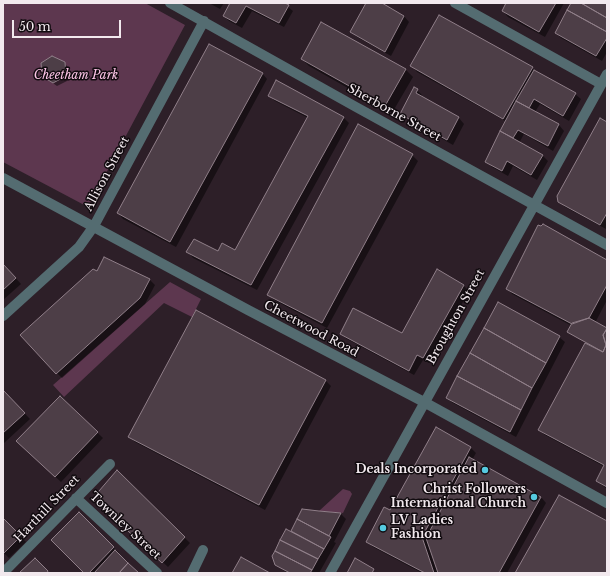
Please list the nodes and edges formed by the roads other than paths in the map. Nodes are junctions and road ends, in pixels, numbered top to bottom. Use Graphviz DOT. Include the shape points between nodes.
graph roads {
  1 [pos="170,3"];
  2 [pos="455,3"];
  3 [pos="204,21"];
  4 [pos="607,74"];
  5 [pos="601,84"];
  6 [pos="3,178"];
  7 [pos="534,204"];
  8 [pos="94,226"];
  9 [pos="607,245"];
  10 [pos="3,316"];
  11 [pos="424,402"];
  12 [pos="110,464"];
  13 [pos="76,498"];
  14 [pos="607,503"];
  15 [pos="203,550"];
  16 [pos="3,573"];
  17 [pos="156,573"];
  18 [pos="192,573"];
  19 [pos="330,573"];
  1 -- 3 [label="street, Sherborne Street"];
  2 -- 5 [label="street"];
  3 -- 7 [label="street, Sherborne Street" via="356,108"];
  3 -- 8 [label="street, Allison Street"];
  4 -- 5 [label="street, Broughton Street"];
  5 -- 7 [label="street, Broughton Street"];
  6 -- 8 [label="street, Cheetwood Road"];
  7 -- 9 [label="street, Sherborne Street"];
  7 -- 11 [label="street, Broughton Street"];
  8 -- 10 [label="street, Allison Street" via="72,255"];
  8 -- 11 [label="street, Cheetwood Road"];
  11 -- 14 [label="street, Cheetwood Road"];
  11 -- 19 [label="street, Broughton Street"];
  12 -- 13 [label="street, Harthill Street"];
  13 -- 16 [label="street, Harthill Street"];
  13 -- 17 [label="street, Townley Street"];
  15 -- 18 [label="street"];
}
